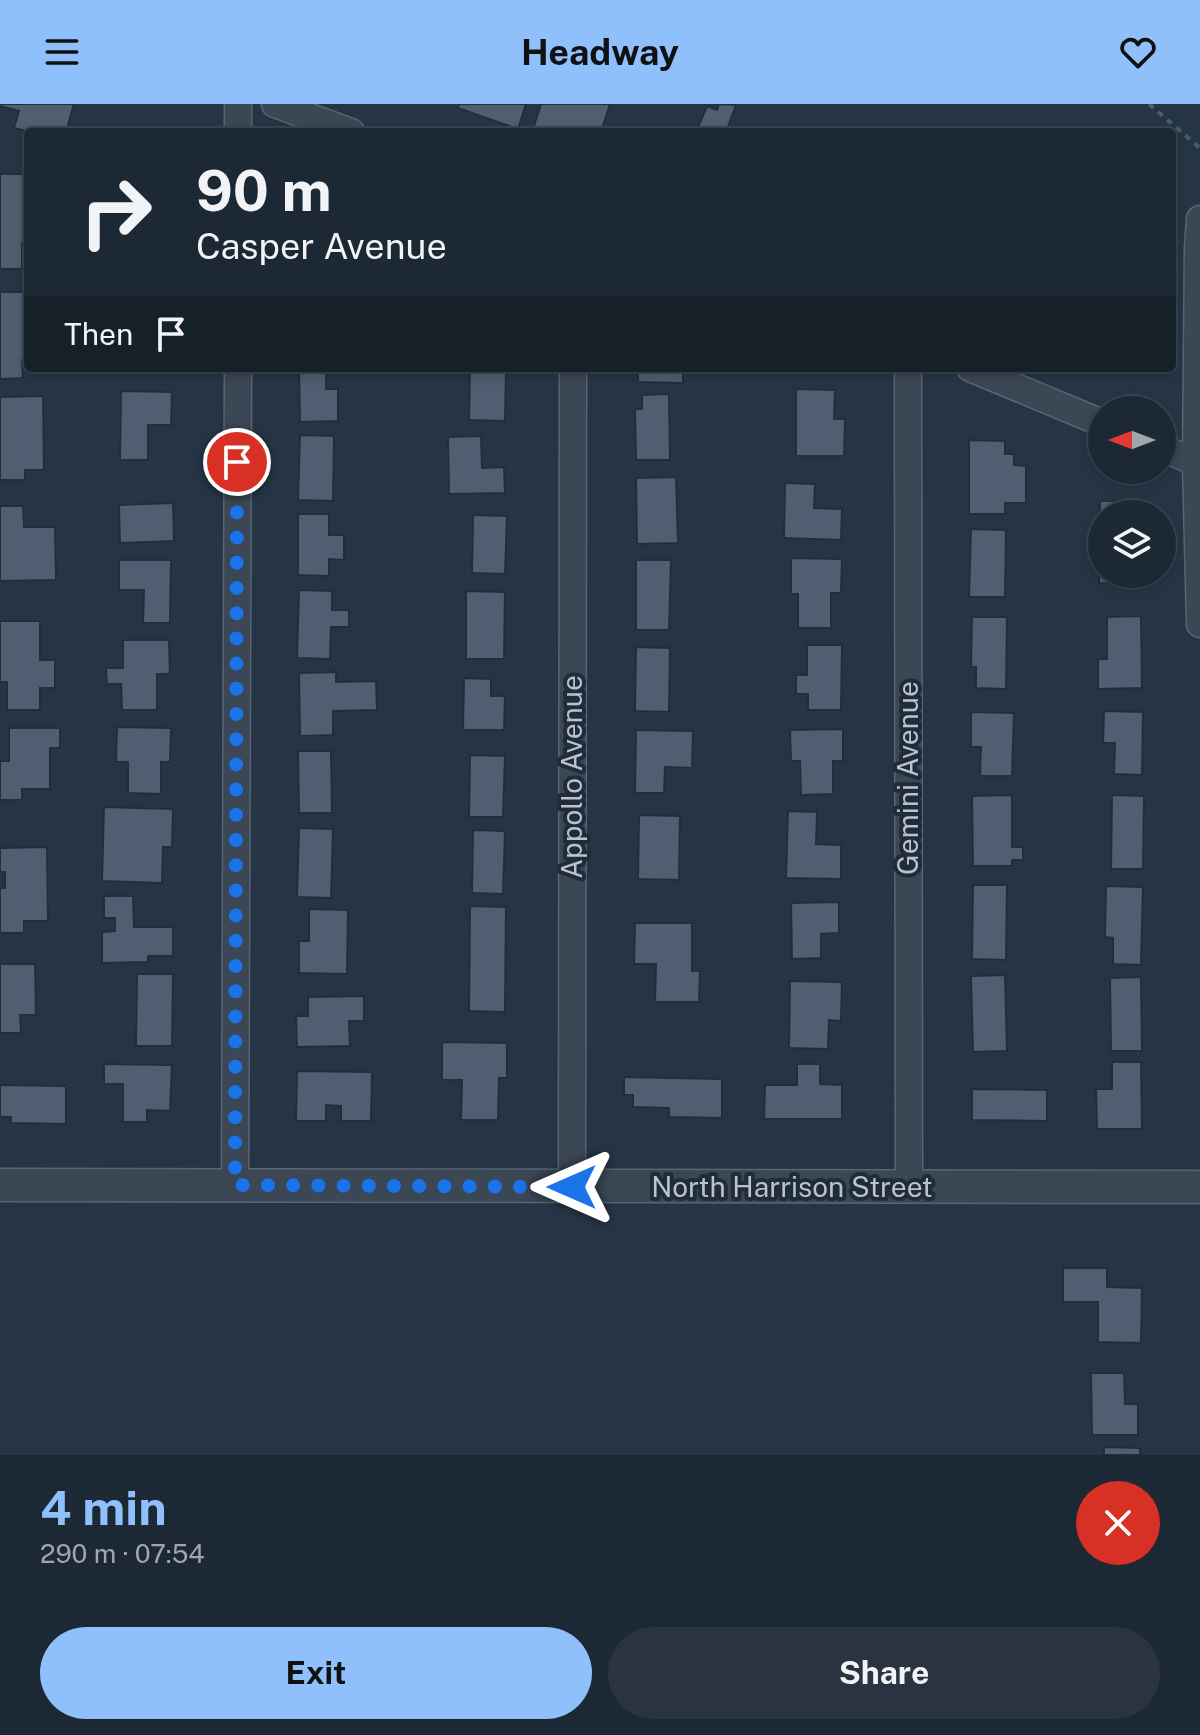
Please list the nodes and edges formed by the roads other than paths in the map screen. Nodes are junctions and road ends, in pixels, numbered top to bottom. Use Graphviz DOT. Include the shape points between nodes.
graph roads {
  1 [pos="238,104"];
  2 [pos="275,104"];
  3 [pos="238,128"];
  4 [pos="340,128"];
  5 [pos="1200,219"];
  6 [pos="238,372"];
  7 [pos="573,372"];
  8 [pos="908,372"];
  9 [pos="980,372"];
  10 [pos="1088,417"];
  11 [pos="1176,454"];
  12 [pos="1198,464"];
  13 [pos="1200,624"];
  14 [pos="0,1185"];
  15 [pos="235,1185"];
  16 [pos="572,1187"];
  17 [pos="1200,1187"];
  18 [pos="909,1188"];
  1 -- 3 [label="street"];
  2 -- 4 [label="street"];
  5 -- 12 [label="street"];
  6 -- 15 [label="street"];
  7 -- 16 [label="street, Appollo Avenue"];
  8 -- 18 [label="street, Gemini Avenue"];
  9 -- 10 [label="street"];
  11 -- 12 [label="street"];
  12 -- 13 [label="street"];
  14 -- 15 [label="street, North Harrison Street"];
  15 -- 16 [label="street, North Harrison Street"];
  16 -- 18 [label="street, North Harrison Street"];
  17 -- 18 [label="street, North Harrison Street"];
}
